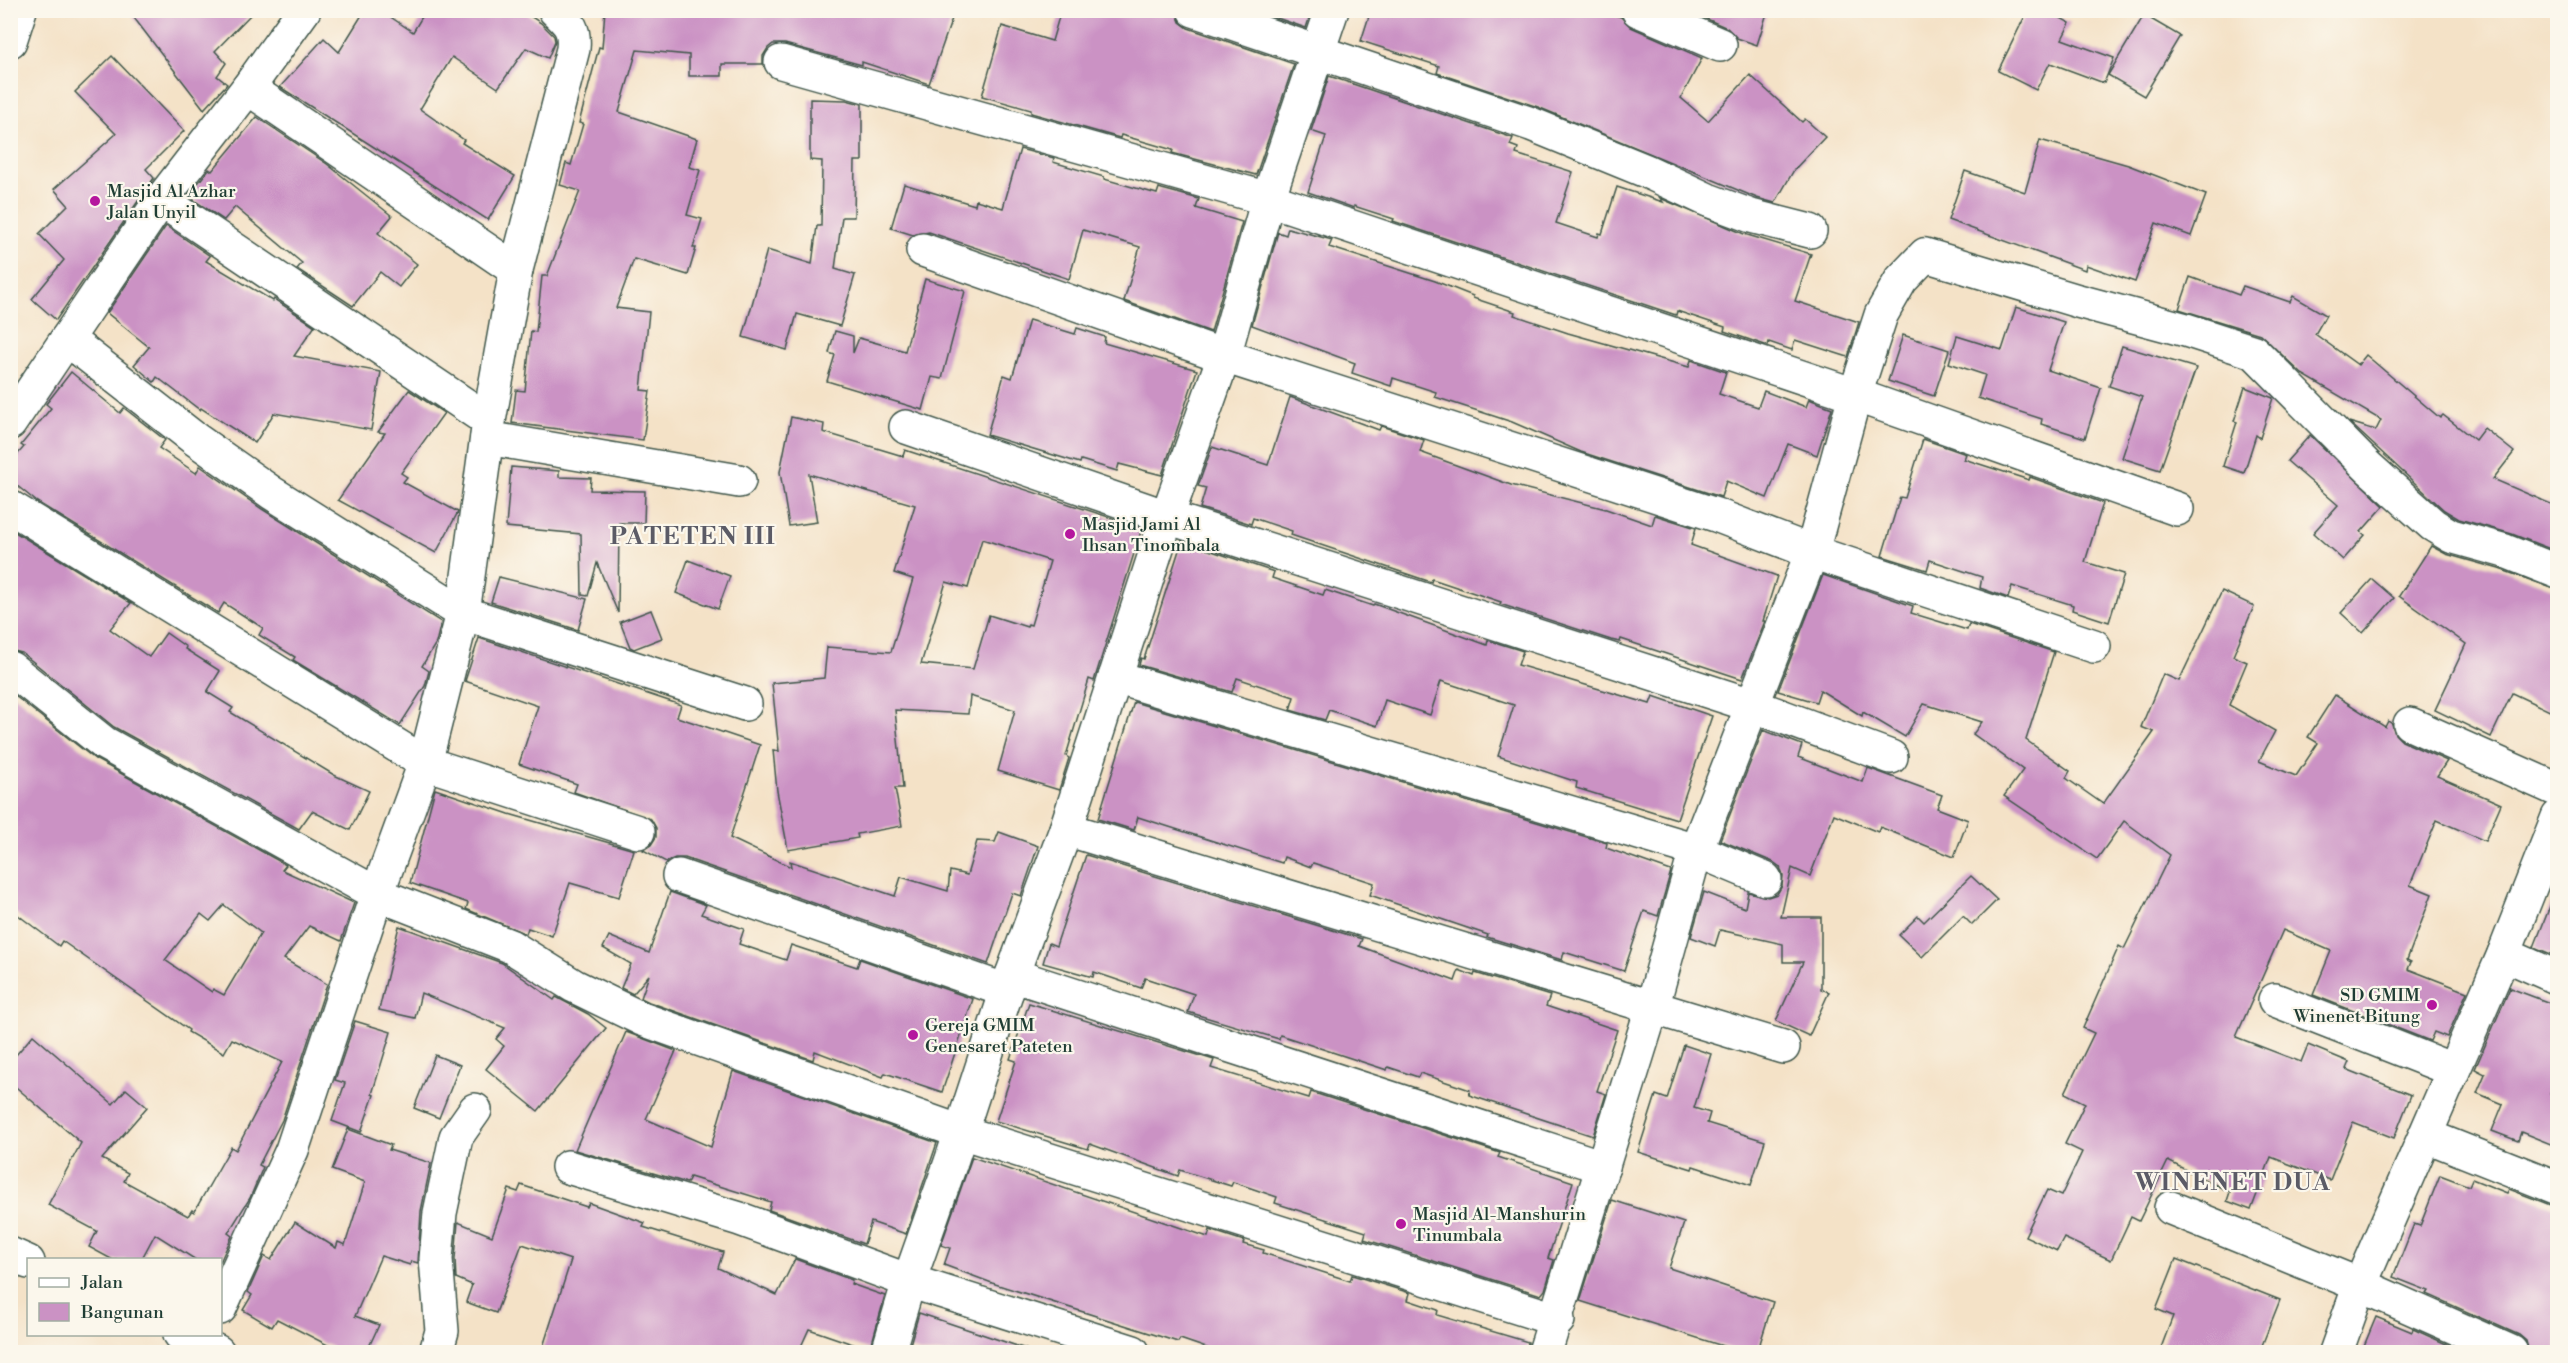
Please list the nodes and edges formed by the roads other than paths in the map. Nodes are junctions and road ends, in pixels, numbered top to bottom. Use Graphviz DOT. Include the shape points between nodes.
graph roads {
  1 [pos="20,10"];
  2 [pos="304,10"];
  3 [pos="555,10"];
  4 [pos="1194,10"];
  5 [pos="1332,10"];
  6 [pos="1638,10"];
  7 [pos="10,41"];
  8 [pos="1720,45"];
  9 [pos="1319,54"];
  10 [pos="781,62"];
  11 [pos="248,88"];
  12 [pos="1268,199"];
  13 [pos="161,200"];
  14 [pos="1810,231"];
  15 [pos="923,250"];
  16 [pos="516,270"];
  17 [pos="67,339"];
  18 [pos="1224,356"];
  19 [pos="1855,394"];
  20 [pos="10,423"];
  21 [pos="906,427"];
  22 [pos="488,429"];
  23 [pos="739,481"];
  24 [pos="10,507"];
  25 [pos="2178,509"];
  26 [pos="1167,517"];
  27 [pos="1812,552"];
  28 [pos="2558,572"];
  29 [pos="463,613"];
  30 [pos="2094,646"];
  31 [pos="10,668"];
  32 [pos="1115,677"];
  33 [pos="745,704"];
  34 [pos="1751,705"];
  35 [pos="2410,724"];
  36 [pos="1891,757"];
  37 [pos="425,763"];
  38 [pos="2558,790"];
  39 [pos="2558,817"];
  40 [pos="1066,829"];
  41 [pos="638,832"];
  42 [pos="1696,850"];
  43 [pos="679,876"];
  44 [pos="1765,879"];
  45 [pos="377,894"];
  46 [pos="2504,954"];
  47 [pos="2558,978"];
  48 [pos="1010,983"];
  49 [pos="2275,1000"];
  50 [pos="1652,1008"];
  51 [pos="1783,1047"];
  52 [pos="2453,1070"];
  53 [pos="475,1110"];
  54 [pos="961,1132"];
  55 [pos="2427,1136"];
  56 [pos="568,1167"];
  57 [pos="1603,1167"];
  58 [pos="2558,1188"];
  59 [pos="2171,1208"];
  60 [pos="10,1254"];
  61 [pos="27,1262"];
  62 [pos="909,1281"];
  63 [pos="2360,1285"];
  64 [pos="222,1304"];
  65 [pos="1558,1320"];
  66 [pos="436,1353"];
  67 [pos="888,1353"];
  68 [pos="1133,1353"];
  69 [pos="1545,1353"];
  70 [pos="2336,1353"];
  71 [pos="2511,1353"];
  1 -- 7 [label="main road"];
  2 -- 11 [label="main road"];
  3 -- 16 [label="main road" via="574,33 573,49"];
  4 -- 9 [label="main road"];
  5 -- 9 [label="main road"];
  6 -- 8 [label="main road"];
  9 -- 12 [label="main road"];
  9 -- 14 [label="main road" via="1531,124 1708,201"];
  10 -- 12 [label="main road"];
  11 -- 13 [label="main road"];
  11 -- 16 [label="main road"];
  12 -- 18 [label="main road"];
  12 -- 19 [label="main road"];
  13 -- 17 [label="main road"];
  13 -- 22 [label="main road"];
  15 -- 18 [label="main road"];
  16 -- 22 [label="main road"];
  17 -- 20 [label="main road"];
  17 -- 29 [label="main road" via="262,486"];
  18 -- 26 [label="main road"];
  18 -- 27 [label="main road" via="1716,515"];
  19 -- 25 [label="main road"];
  19 -- 27 [label="main road"];
  19 -- 28 [label="main road" via="1881,315 1901,280 1925,255 2254,352 2368,467 2433,525 2451,536 2505,551"];
  21 -- 26 [label="main road"];
  22 -- 23 [label="main road"];
  22 -- 29 [label="main road"];
  24 -- 37 [label="main road"];
  26 -- 32 [label="main road"];
  26 -- 34 [label="main road"];
  27 -- 30 [label="main road"];
  27 -- 34 [label="main road"];
  29 -- 33 [label="main road"];
  29 -- 37 [label="main road"];
  31 -- 45 [label="main road" via="104,743"];
  32 -- 40 [label="main road"];
  32 -- 42 [label="main road"];
  34 -- 36 [label="main road"];
  34 -- 42 [label="main road"];
  35 -- 38 [label="main road"];
  37 -- 41 [label="main road"];
  37 -- 45 [label="main road"];
  39 -- 46 [label="main road"];
  40 -- 48 [label="main road"];
  40 -- 50 [label="main road"];
  42 -- 44 [label="main road"];
  42 -- 50 [label="main road"];
  43 -- 48 [label="main road"];
  45 -- 54 [label="main road" via="510,946 574,986 642,1019"];
  45 -- 64 [label="main road" via="292,1150"];
  46 -- 47 [label="main road"];
  46 -- 52 [label="main road"];
  48 -- 54 [label="main road"];
  48 -- 57 [label="main road"];
  49 -- 52 [label="main road"];
  50 -- 51 [label="main road"];
  50 -- 57 [label="main road"];
  52 -- 55 [label="main road"];
  53 -- 66 [label="main road" via="456,1137 440,1213 436,1259 442,1331"];
  54 -- 62 [label="main road"];
  54 -- 65 [label="main road"];
  55 -- 58 [label="main road"];
  55 -- 63 [label="main road"];
  56 -- 62 [label="main road" via="740,1219"];
  57 -- 65 [label="main road"];
  59 -- 63 [label="main road"];
  60 -- 61 [label="main road"];
  62 -- 67 [label="main road"];
  62 -- 68 [label="main road"];
  63 -- 70 [label="main road"];
  63 -- 71 [label="main road"];
  65 -- 69 [label="main road"];
}
